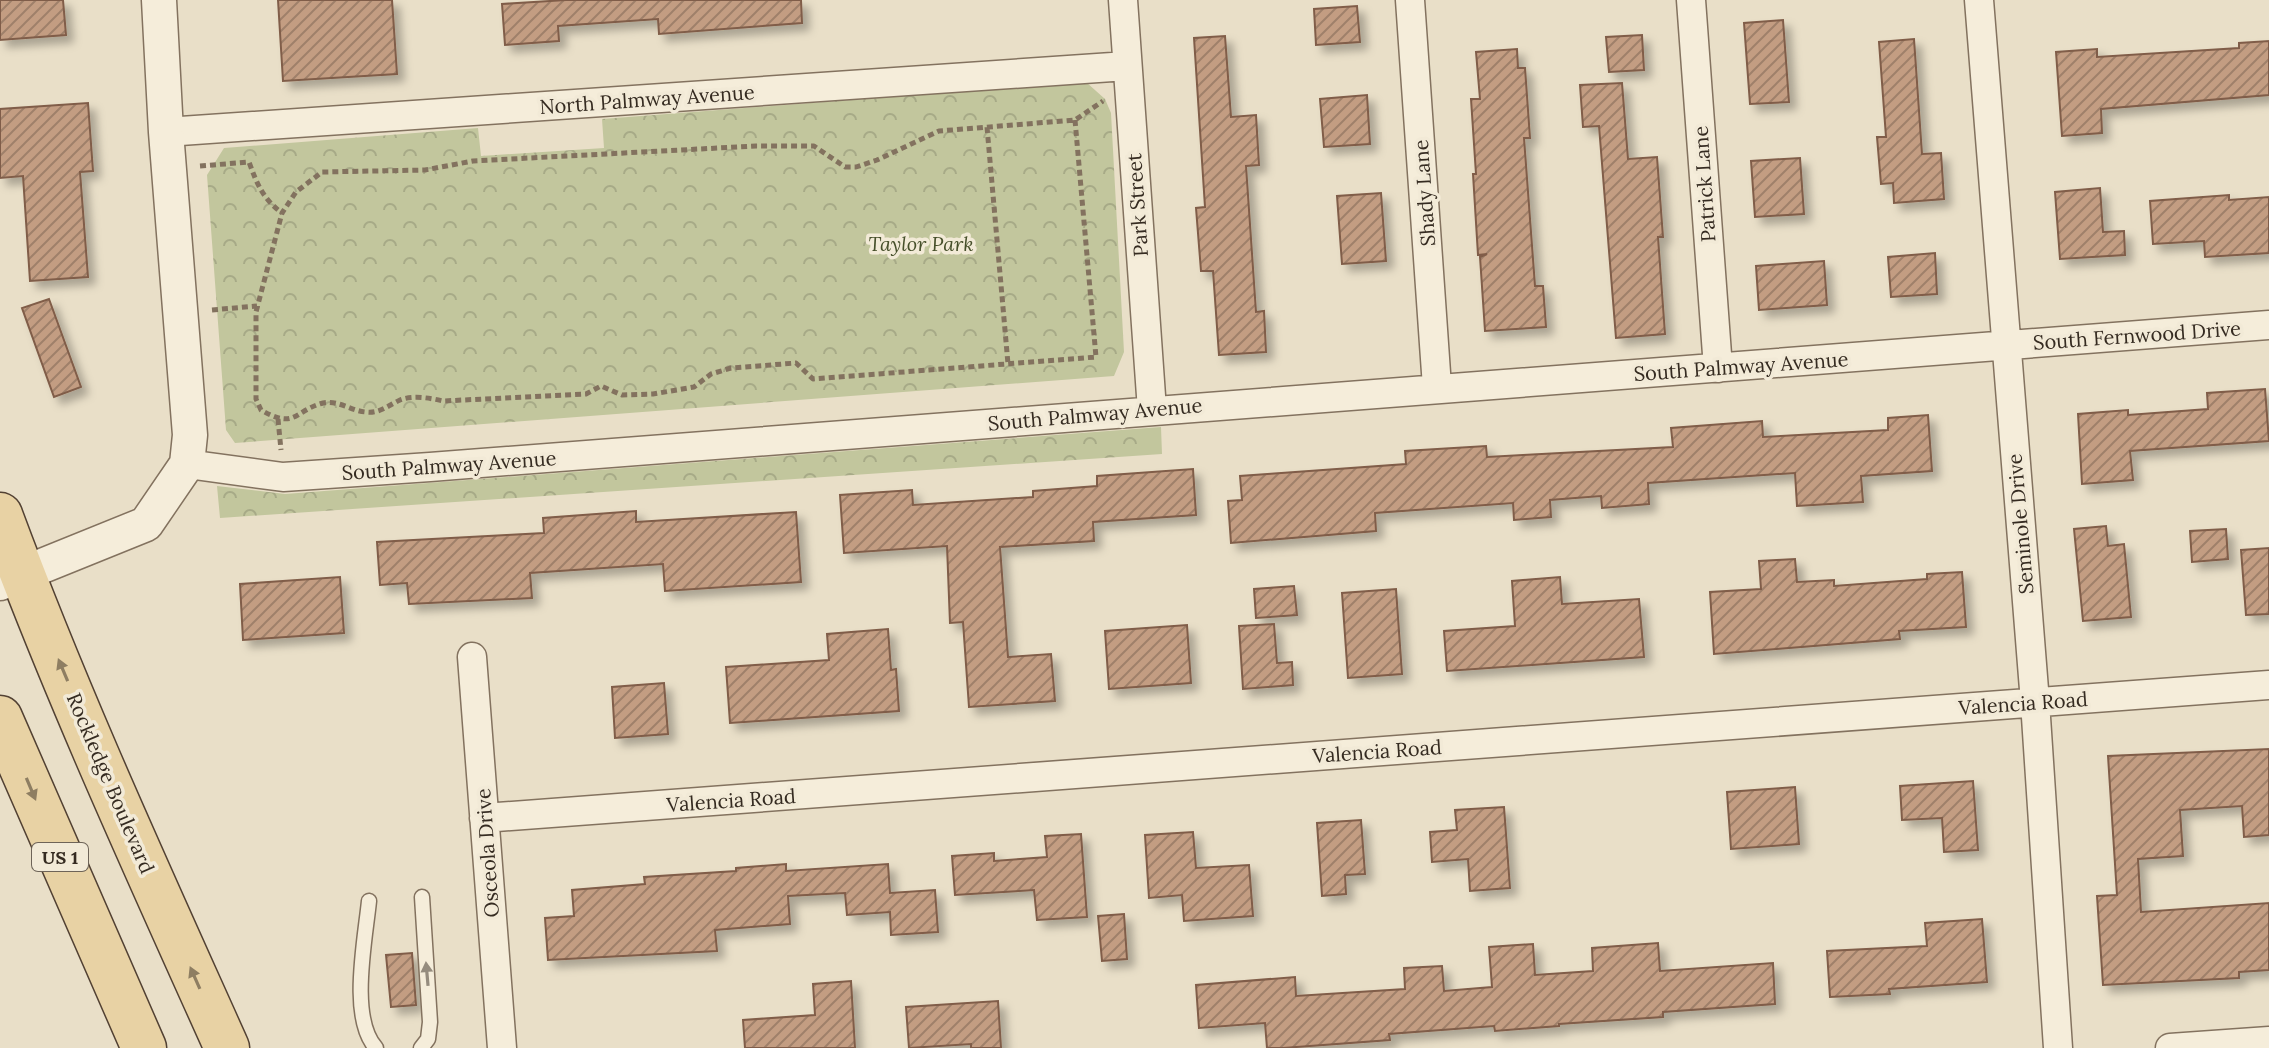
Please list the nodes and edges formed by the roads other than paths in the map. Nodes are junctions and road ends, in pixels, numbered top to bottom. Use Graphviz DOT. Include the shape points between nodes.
graph roads {
  1 [pos="159,0"];
  2 [pos="1123,0"];
  3 [pos="1410,0"];
  4 [pos="1691,0"];
  5 [pos="1979,0"];
  6 [pos="1127,66"];
  7 [pos="166,132"];
  8 [pos="2269,325"];
  9 [pos="2004,345"];
  10 [pos="1718,368"];
  11 [pos="1437,387"];
  12 [pos="1152,410"];
  13 [pos="189,450"];
  14 [pos="0,515"];
  15 [pos="11,579"];
  16 [pos="472,657"];
  17 [pos="2269,685"];
  18 [pos="2035,702"];
  19 [pos="0,718"];
  20 [pos="484,818"];
  21 [pos="422,897"];
  22 [pos="369,901"];
  23 [pos="2269,1041"];
  24 [pos="144,1048"];
  25 [pos="227,1048"];
  26 [pos="376,1048"];
  27 [pos="421,1048"];
  28 [pos="502,1048"];
  29 [pos="2058,1048"];
  30 [pos="2170,1048"];
  1 -- 7 [label="street"];
  2 -- 6 [label="street, Park Street"];
  3 -- 11 [label="street, Shady Lane"];
  4 -- 10 [label="street, Patrick Lane"];
  5 -- 9 [label="street, Seminole Drive"];
  6 -- 7 [label="street, North Palmway Avenue"];
  6 -- 12 [label="street, Park Street"];
  7 -- 13 [label="street"];
  8 -- 9 [label="street, South Fernwood Drive"];
  9 -- 10 [label="street, South Palmway Avenue"];
  9 -- 18 [label="street, Seminole Drive"];
  10 -- 11 [label="street, South Palmway Avenue"];
  11 -- 12 [label="street, South Palmway Avenue"];
  12 -- 13 [label="street, South Palmway Avenue" via="283,477"];
  13 -- 15 [label="street" via="146,524"];
  14 -- 15 [label="main road, Rockledge Boulevard"];
  25 -- 15 [label="main road, Rockledge Boulevard, one-way"];
  16 -- 20 [label="street, Osceola Drive"];
  17 -- 18 [label="street, Valencia Road"];
  18 -- 20 [label="street, Valencia Road"];
  18 -- 29 [label="street, Seminole Drive"];
  19 -- 24 [label="main road, US 1, one-way"];
  20 -- 28 [label="street, Osceola Drive"];
  27 -- 21 [label="lane, one-way" via="430,1022"];
  22 -- 26 [label="lane" via="360,1007 365,1032"];
  23 -- 30 [label="street"];
}
